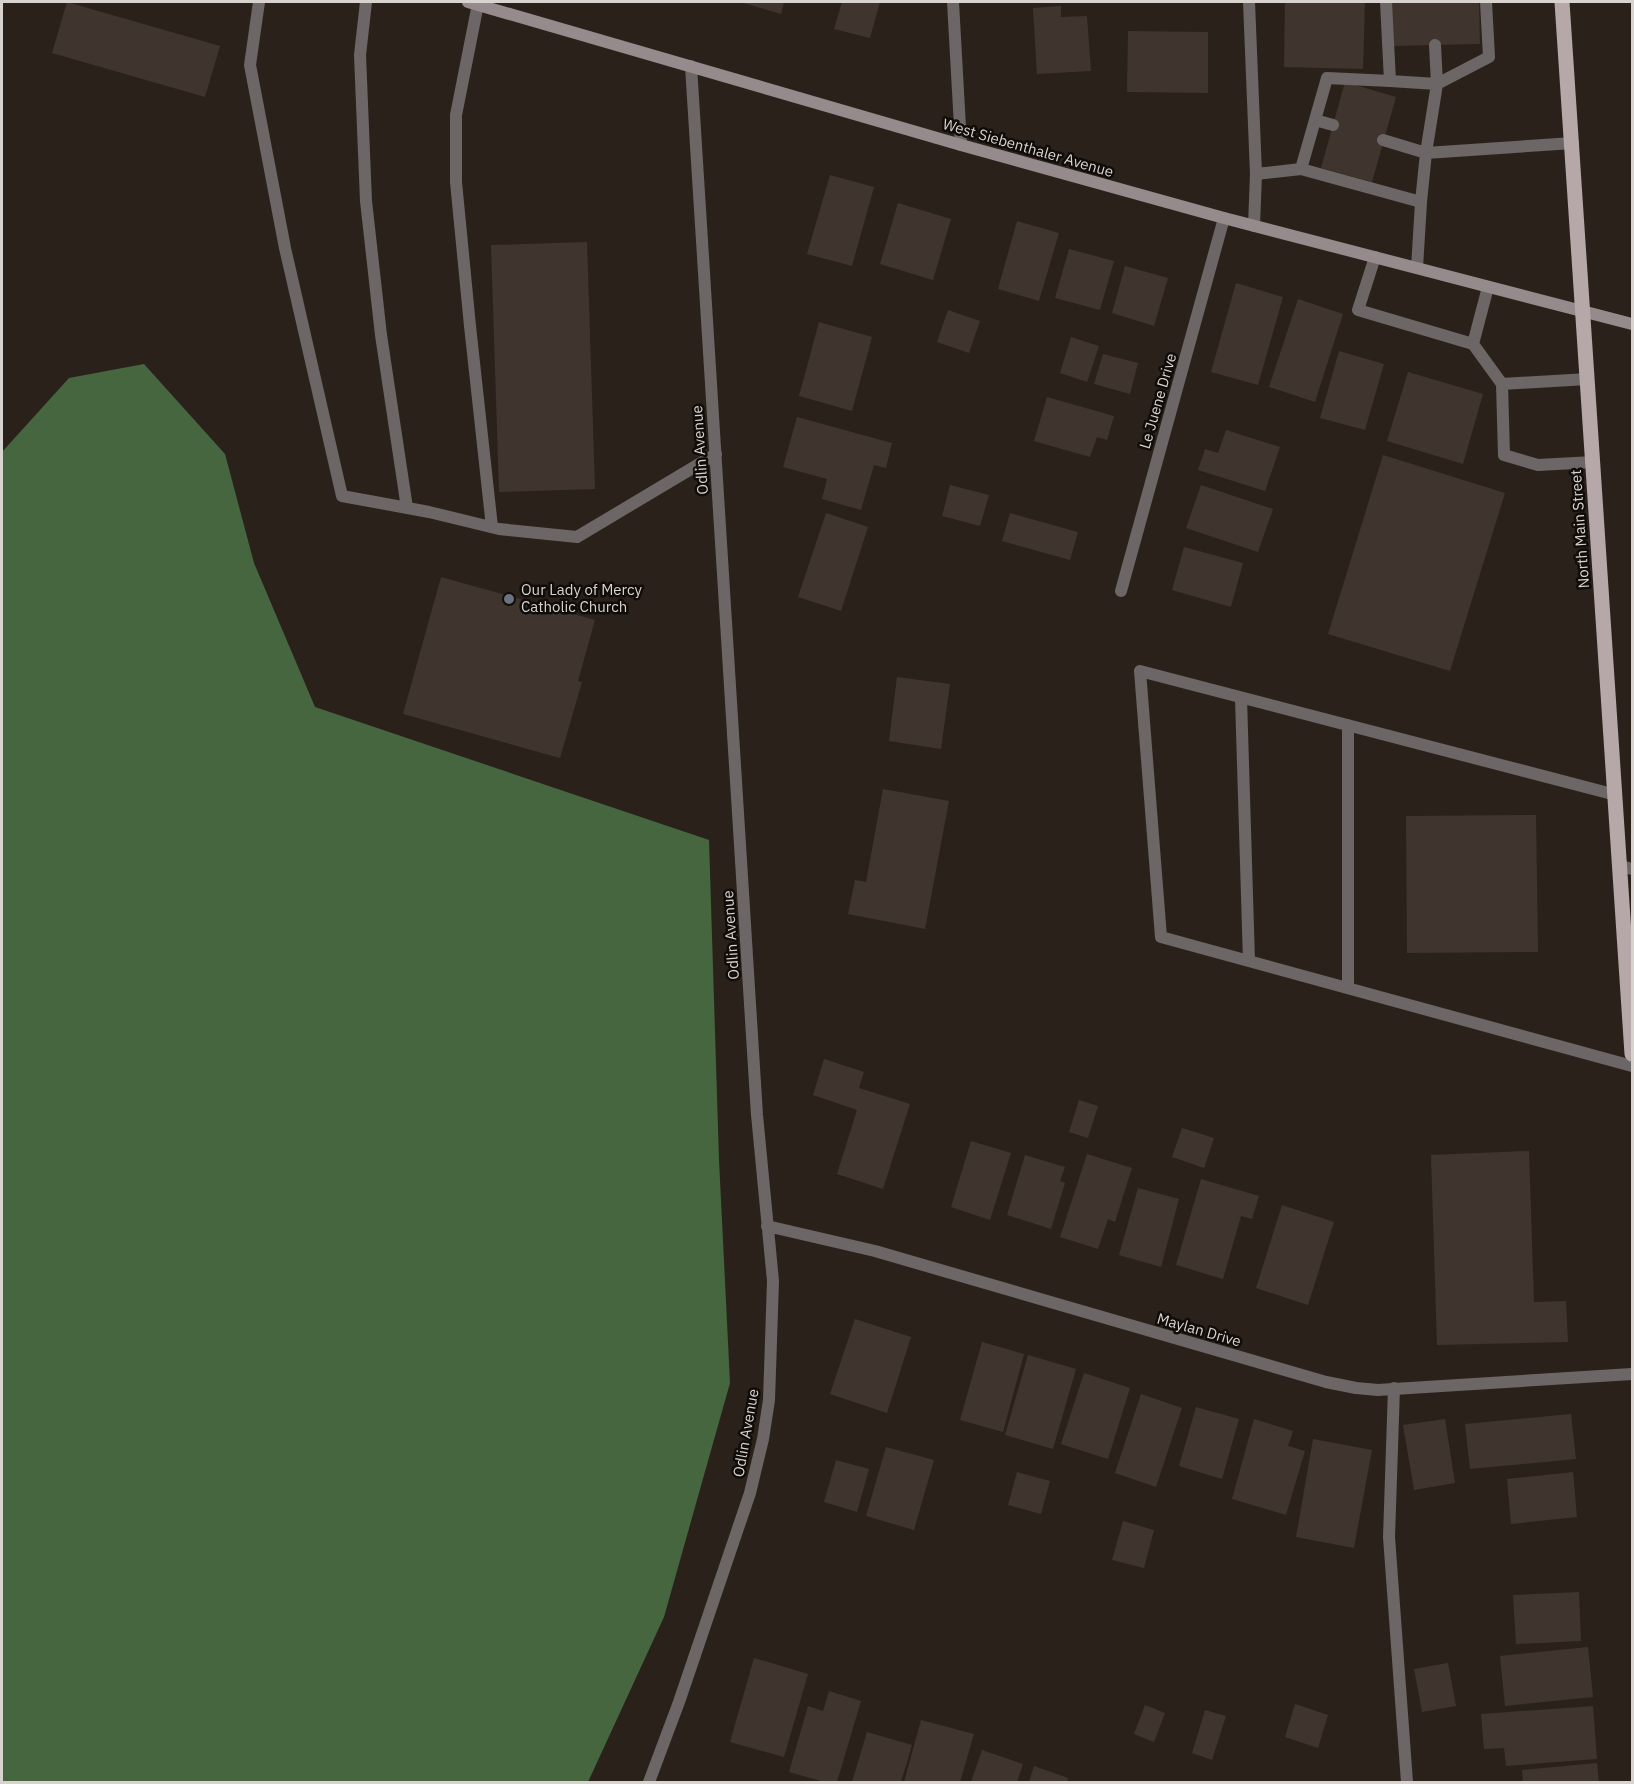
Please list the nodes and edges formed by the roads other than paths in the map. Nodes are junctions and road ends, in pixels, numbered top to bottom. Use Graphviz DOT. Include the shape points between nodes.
graph roads {
  1 [pos="259,2"];
  2 [pos="366,2"];
  3 [pos="953,2"];
  4 [pos="1249,2"];
  5 [pos="1386,2"];
  6 [pos="1486,2"];
  7 [pos="1562,2"];
  8 [pos="473,3"];
  9 [pos="1435,45"];
  10 [pos="691,66"];
  11 [pos="1390,81"];
  12 [pos="1437,84"];
  13 [pos="1315,120"];
  14 [pos="1333,125"];
  15 [pos="1383,140"];
  16 [pos="1573,143"];
  17 [pos="961,145"];
  18 [pos="1426,153"];
  19 [pos="1301,169"];
  20 [pos="1256,174"];
  21 [pos="1421,202"];
  22 [pos="1224,218"];
  23 [pos="1254,226"];
  24 [pos="1375,258"];
  25 [pos="1417,268"];
  26 [pos="1488,286"];
  27 [pos="1584,311"];
  28 [pos="1632,324"];
  29 [pos="1473,344"];
  30 [pos="1588,379"];
  31 [pos="1502,384"];
  32 [pos="716,454"];
  33 [pos="1594,462"];
  34 [pos="407,508"];
  35 [pos="492,527"];
  36 [pos="1120,591"];
  37 [pos="1240,698"];
  38 [pos="1348,725"];
  39 [pos="1616,795"];
  40 [pos="1627,868"];
  41 [pos="1249,961"];
  42 [pos="1348,988"];
  43 [pos="1632,1054"];
  44 [pos="1632,1066"];
  45 [pos="767,1226"];
  46 [pos="1632,1374"];
  47 [pos="1394,1388"];
  48 [pos="649,1782"];
  49 [pos="1407,1782"];
  1 -- 34 [label="street" via="250,65 285,248 342,496"];
  2 -- 34 [label="street" via="360,55 366,201"];
  3 -- 17 [label="street"];
  4 -- 20 [label="street"];
  5 -- 11 [label="street"];
  6 -- 12 [label="street" via="1490,57"];
  7 -- 16 [label="main road, North Main Street"];
  8 -- 10 [label="main road, West Siebenthaler Avenue"];
  8 -- 35 [label="street" via="456,115 456,182"];
  9 -- 12 [label="street"];
  10 -- 17 [label="main road, West Siebenthaler Avenue"];
  10 -- 32 [label="street, Odlin Avenue"];
  11 -- 12 [label="street"];
  11 -- 13 [label="street" via="1328,78"];
  12 -- 18 [label="street"];
  13 -- 14 [label="street"];
  13 -- 19 [label="street"];
  15 -- 18 [label="street"];
  16 -- 18 [label="street"];
  16 -- 27 [label="main road, North Main Street"];
  17 -- 22 [label="main road, West Siebenthaler Avenue"];
  18 -- 21 [label="street"];
  19 -- 20 [label="street"];
  19 -- 21 [label="street"];
  20 -- 23 [label="street"];
  21 -- 25 [label="street"];
  22 -- 23 [label="main road, West Siebenthaler Avenue"];
  22 -- 36 [label="street, Le Juene Drive"];
  23 -- 24 [label="main road, West Siebenthaler Avenue"];
  24 -- 25 [label="main road, West Siebenthaler Avenue"];
  24 -- 29 [label="street" via="1358,310"];
  25 -- 26 [label="main road, West Siebenthaler Avenue"];
  26 -- 27 [label="main road, West Siebenthaler Avenue"];
  26 -- 29 [label="street"];
  27 -- 28 [label="main road, West Siebenthaler Avenue"];
  27 -- 30 [label="main road, North Main Street"];
  29 -- 31 [label="street"];
  30 -- 31 [label="street"];
  30 -- 33 [label="main road, North Main Street"];
  31 -- 33 [label="street" via="1504,455 1538,465"];
  32 -- 35 [label="street" via="577,537"];
  32 -- 45 [label="street, Odlin Avenue"];
  33 -- 39 [label="main road, North Main Street"];
  34 -- 35 [label="street"];
  37 -- 38 [label="street"];
  37 -- 41 [label="street"];
  37 -- 41 [label="street" via="1140,671 1161,937"];
  38 -- 39 [label="street"];
  38 -- 42 [label="street"];
  39 -- 40 [label="main road, North Main Street"];
  40 -- 43 [label="main road, North Main Street"];
  41 -- 42 [label="street"];
  42 -- 44 [label="street"];
  45 -- 47 [label="street, Maylan Drive" via="875,1251 1326,1382 1356,1388"];
  45 -- 48 [label="street, Odlin Avenue" via="773,1281 769,1400 763,1438 750,1493"];
  46 -- 47 [label="street, Maylan Drive"];
  47 -- 49 [label="street" via="1389,1538"];
}
